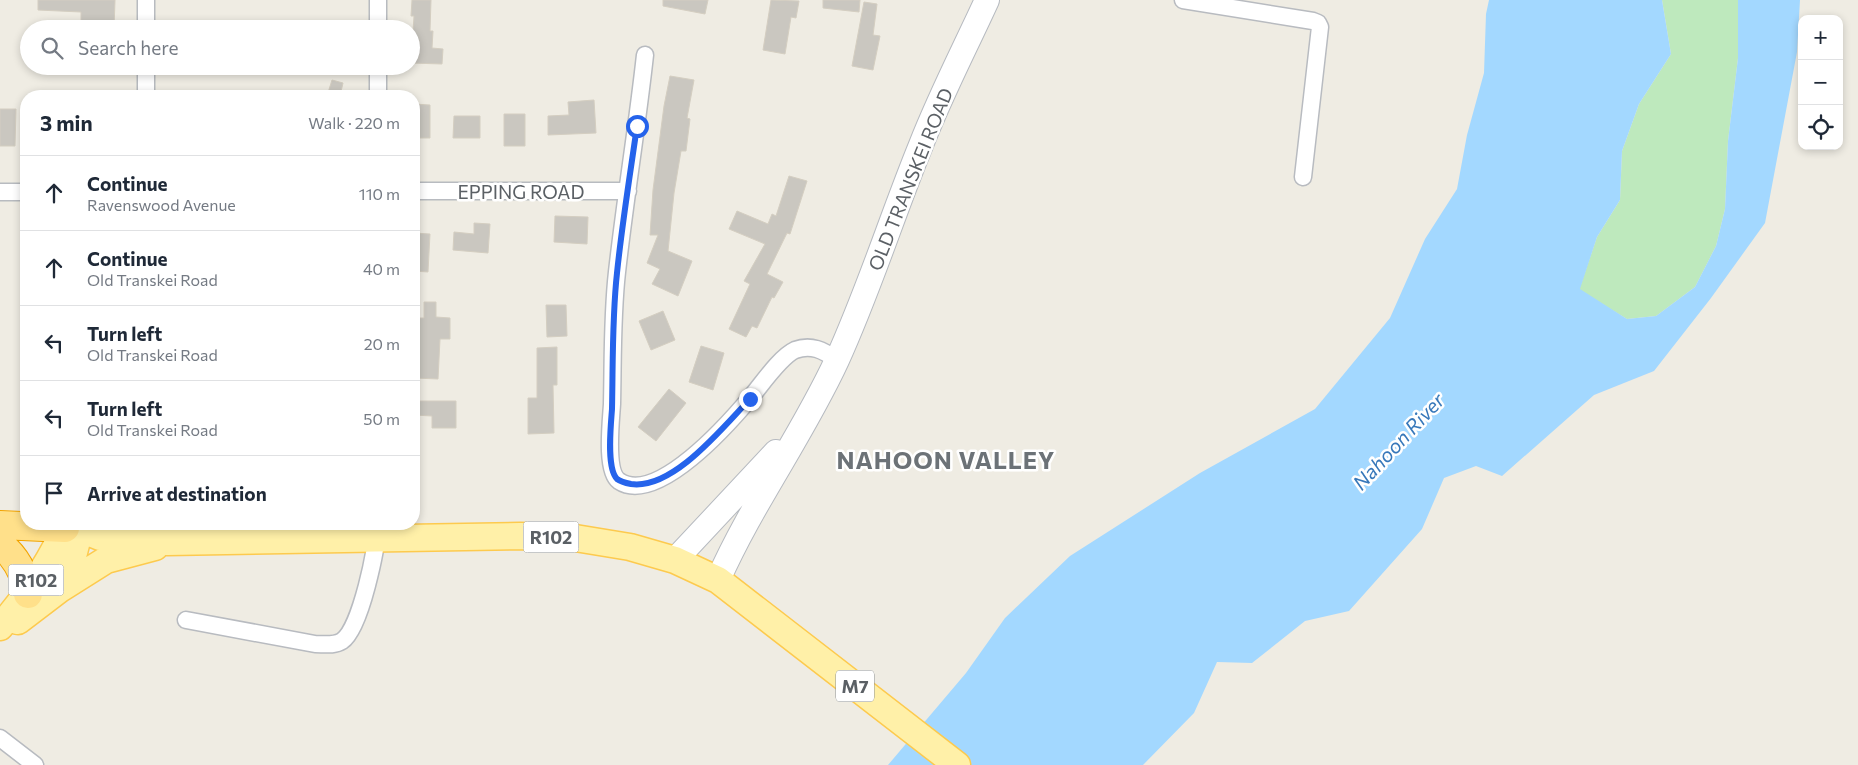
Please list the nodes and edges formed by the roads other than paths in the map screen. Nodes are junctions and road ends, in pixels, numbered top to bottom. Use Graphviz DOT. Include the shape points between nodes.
graph roads {
  1 [pos="146,0"];
  2 [pos="378,0"];
  3 [pos="987,0"];
  4 [pos="1183,0"];
  5 [pos="146,20"];
  6 [pos="378,20"];
  7 [pos="645,55"];
  8 [pos="146,75"];
  9 [pos="378,75"];
  10 [pos="146,90"];
  11 [pos="378,90"];
  12 [pos="1303,177"];
  13 [pos="420,191"];
  14 [pos="628,191"];
  15 [pos="0,192"];
  16 [pos="20,192"];
  17 [pos="836,360"];
  18 [pos="802,425"];
  19 [pos="0,525"];
  20 [pos="20,528"];
  21 [pos="29,530"];
  22 [pos="378,531"];
  23 [pos="76,538"];
  24 [pos="0,542"];
  25 [pos="167,542"];
  26 [pos="675,560"];
  27 [pos="718,580"];
  28 [pos="60,589"];
  29 [pos="28,594"];
  30 [pos="753,607"];
  31 [pos="186,620"];
  32 [pos="0,629"];
  33 [pos="0,738"];
  34 [pos="35,765"];
  35 [pos="957,765"];
  1 -- 5 [label="street"];
  2 -- 6 [label="street"];
  3 -- 17 [label="main road, OLD TRANSKEI ROAD" via="921,143"];
  4 -- 12 [label="street" via="1318,23"];
  7 -- 14 [label="street"];
  8 -- 10 [label="street"];
  9 -- 11 [label="street"];
  13 -- 14 [label="street, EPPING ROAD"];
  14 -- 17 [label="street" via="612,338 610,452 617,480 638,485 676,470 699,453 790,353 812,348 826,352"];
  15 -- 16 [label="street"];
  17 -- 18 [label="main road, OLD TRANSKEI ROAD"];
  18 -- 26 [label="main road, OLD TRANSKEI ROAD"];
  18 -- 27 [label="main road, OLD TRANSKEI ROAD" via="749,517"];
  19 -- 20 [label="highway"];
  21 -- 23 [label="highway"];
  22 -- 25 [label="main road, R102"];
  22 -- 26 [label="main road, R102" via="569,537 630,547"];
  22 -- 31 [label="street" via="372,568 358,610 348,634 336,644 315,644"];
  23 -- 24 [label="highway"];
  23 -- 25 [label="main road, R102" via="146,538"];
  23 -- 28 [label="main road" via="71,564"];
  23 -- 29 [label="main road, R102"];
  24 -- 29 [label="highway" via="21,568"];
  25 -- 28 [label="main road" via="106,560"];
  26 -- 27 [label="main road, R102"];
  27 -- 30 [label="main road, R102"];
  28 -- 32 [label="main road, R102" via="17,622"];
  29 -- 32 [label="main road, R102"];
  30 -- 35 [label="main road, M7"];
  33 -- 34 [label="street"];
}
